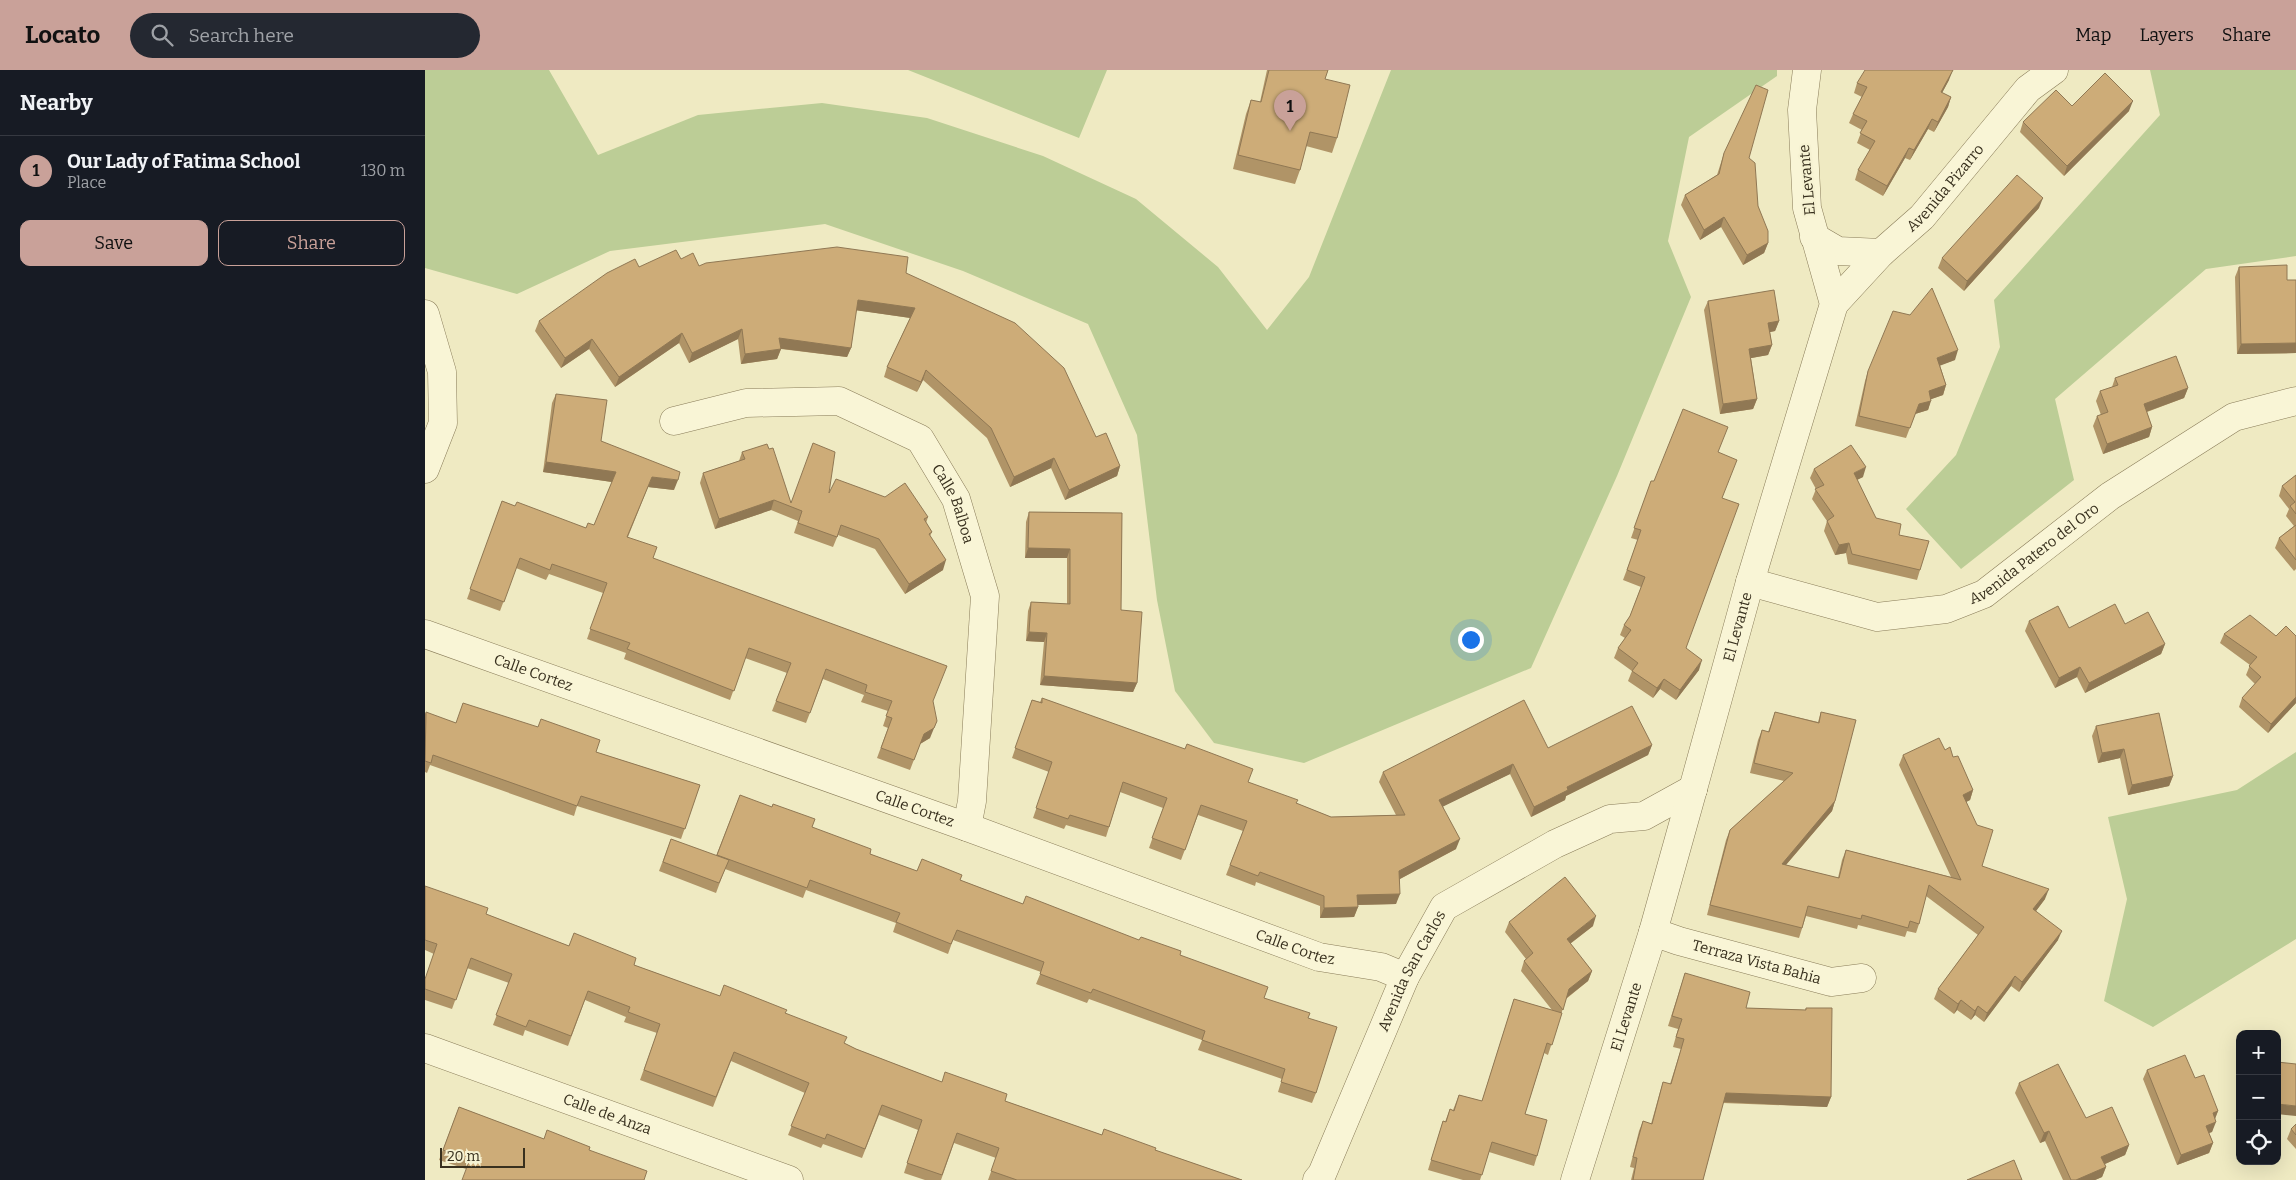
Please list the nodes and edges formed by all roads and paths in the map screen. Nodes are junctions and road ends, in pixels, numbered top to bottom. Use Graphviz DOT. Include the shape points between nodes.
graph roads {
  1 [pos="1807,70"];
  2 [pos="2054,70"];
  3 [pos="1814,237"];
  4 [pos="1881,253"];
  5 [pos="1834,304"];
  6 [pos="425,314"];
  7 [pos="2296,401"];
  8 [pos="674,421"];
  9 [pos="425,470"];
  10 [pos="1749,582"];
  11 [pos="425,634"];
  12 [pos="1693,789"];
  13 [pos="967,827"];
  14 [pos="1653,932"];
  15 [pos="1405,978"];
  16 [pos="1861,978"];
  17 [pos="425,1048"];
  18 [pos="789,1180"];
  19 [pos="1317,1180"];
  20 [pos="1575,1180"];
  1 -- 3 [label="street, El Levante" via="1801,110 1807,208"];
  2 -- 4 [label="street, Avenida Pizarro" via="2029,89 1922,217"];
  3 -- 4 [label="street" via="1838,251"];
  3 -- 5 [label="street, El Levante"];
  4 -- 5 [label="street, Avenida Pizarro"];
  5 -- 10 [label="street, El Levante"];
  6 -- 9 [label="street" via="442,372 443,423"];
  7 -- 10 [label="street, Avenida Patero del Oro" via="2234,417 2110,496 1984,594 1946,609 1877,617"];
  8 -- 13 [label="street, Calle Balboa" via="746,403 839,401 920,439 957,499 985,596 972,801"];
  10 -- 12 [label="street, El Levante"];
  11 -- 13 [label="street, Calle Cortez"];
  12 -- 14 [label="street, El Levante"];
  12 -- 15 [label="street, Avenida San Carlos" via="1644,816 1610,819 1555,844 1444,907"];
  13 -- 15 [label="street, Calle Cortez" via="1319,957 1381,967"];
  14 -- 16 [label="street, Terraza Vista Bahia" via="1831,982"];
  14 -- 20 [label="street, El Levante"];
  15 -- 19 [label="street, Avenida San Carlos"];
  17 -- 18 [label="street, Calle de Anza"];
}
